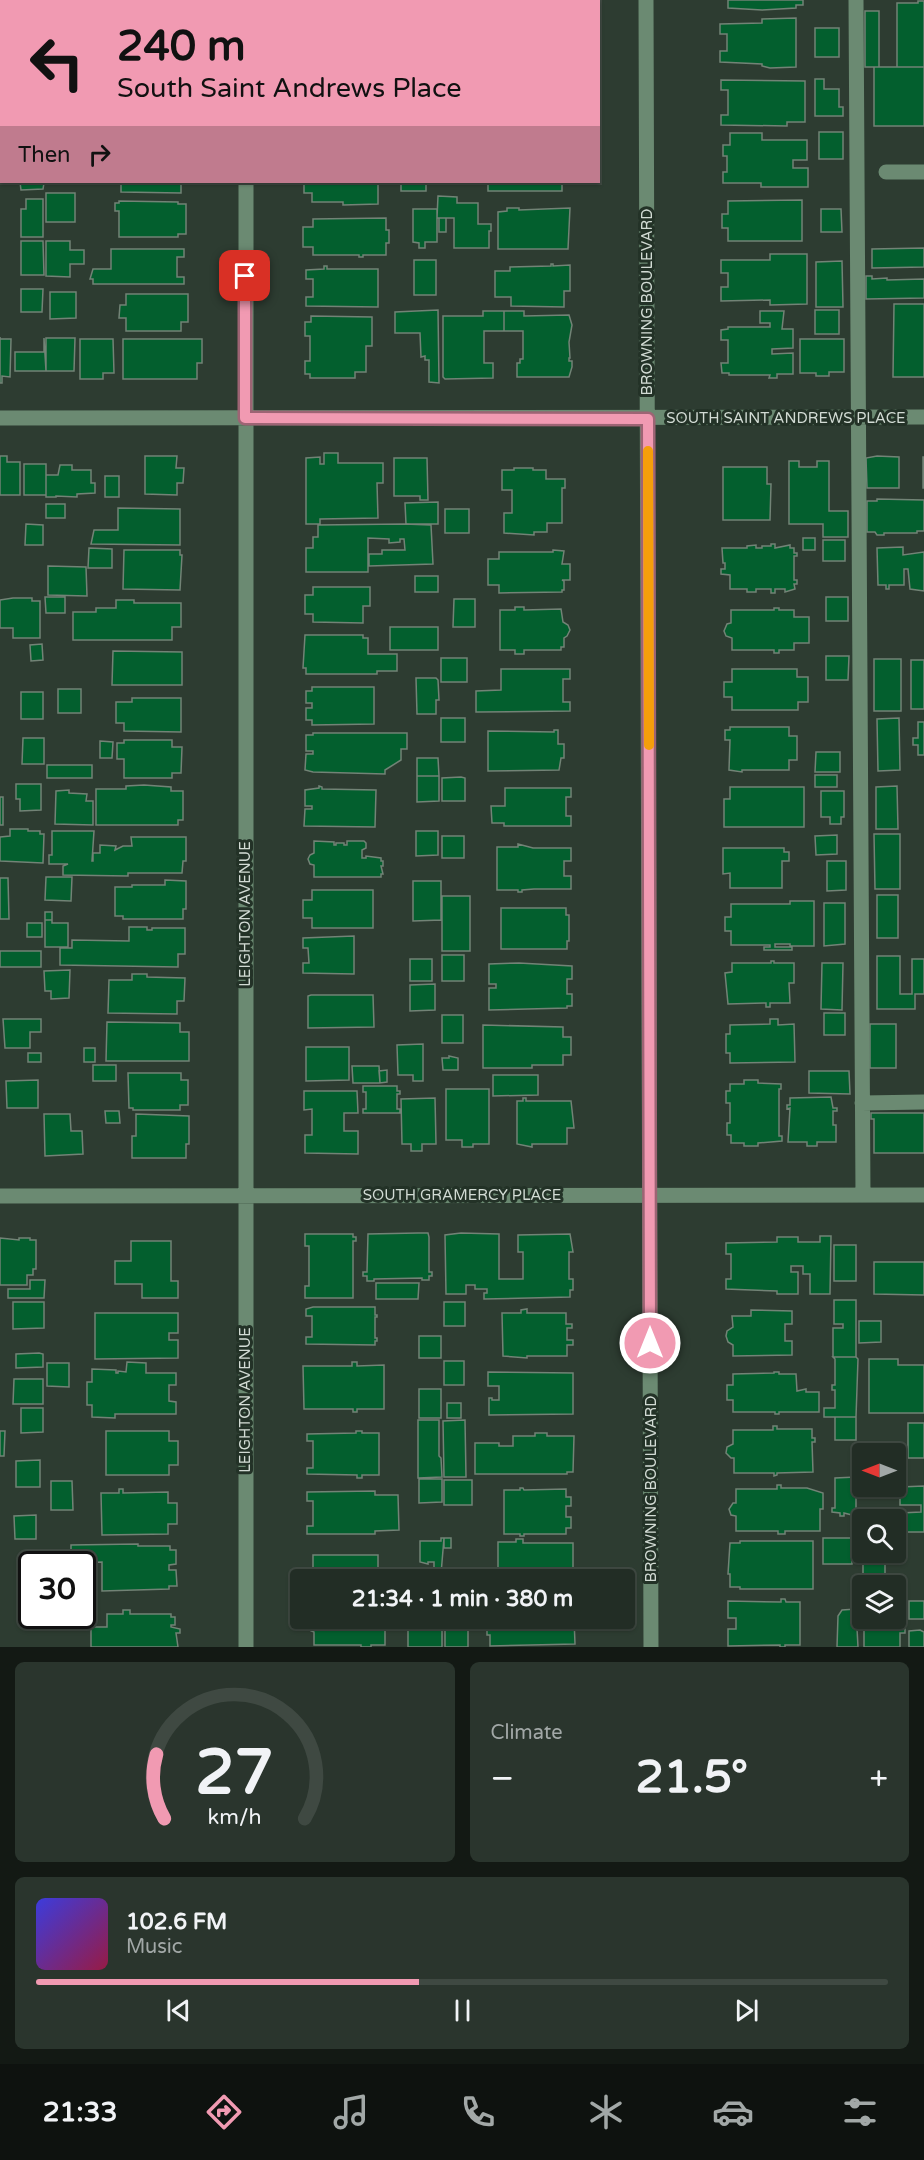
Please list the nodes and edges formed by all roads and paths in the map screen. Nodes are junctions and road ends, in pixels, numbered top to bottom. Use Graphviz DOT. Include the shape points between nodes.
graph roads {
  1 [pos="646,0"];
  2 [pos="856,0"];
  3 [pos="886,172"];
  4 [pos="924,172"];
  5 [pos="246,183"];
  6 [pos="924,417"];
  7 [pos="0,418"];
  8 [pos="245,418"];
  9 [pos="859,418"];
  10 [pos="648,419"];
  11 [pos="924,1102"];
  12 [pos="862,1103"];
  13 [pos="245,1195"];
  14 [pos="650,1195"];
  15 [pos="863,1195"];
  16 [pos="924,1195"];
  17 [pos="0,1196"];
  18 [pos="246,1647"];
  19 [pos="651,1647"];
  1 -- 10 [label="street, BROWNING BOULEVARD"];
  2 -- 9 [label="street"];
  3 -- 4 [label="street"];
  5 -- 8 [label="street, LEIGHTON AVENUE"];
  6 -- 9 [label="street, SOUTH SAINT ANDREWS PLACE"];
  7 -- 8 [label="street, SOUTH SAINT ANDREWS PLACE"];
  8 -- 10 [label="street, SOUTH SAINT ANDREWS PLACE"];
  8 -- 13 [label="street, LEIGHTON AVENUE"];
  9 -- 10 [label="street, SOUTH SAINT ANDREWS PLACE"];
  9 -- 12 [label="street"];
  10 -- 14 [label="street, BROWNING BOULEVARD"];
  11 -- 12 [label="street"];
  12 -- 15 [label="street"];
  13 -- 14 [label="street, SOUTH GRAMERCY PLACE"];
  13 -- 17 [label="street, SOUTH GRAMERCY PLACE"];
  13 -- 18 [label="street, LEIGHTON AVENUE"];
  14 -- 15 [label="street, SOUTH GRAMERCY PLACE"];
  14 -- 19 [label="street, BROWNING BOULEVARD"];
  15 -- 16 [label="street, SOUTH GRAMERCY PLACE"];
}
